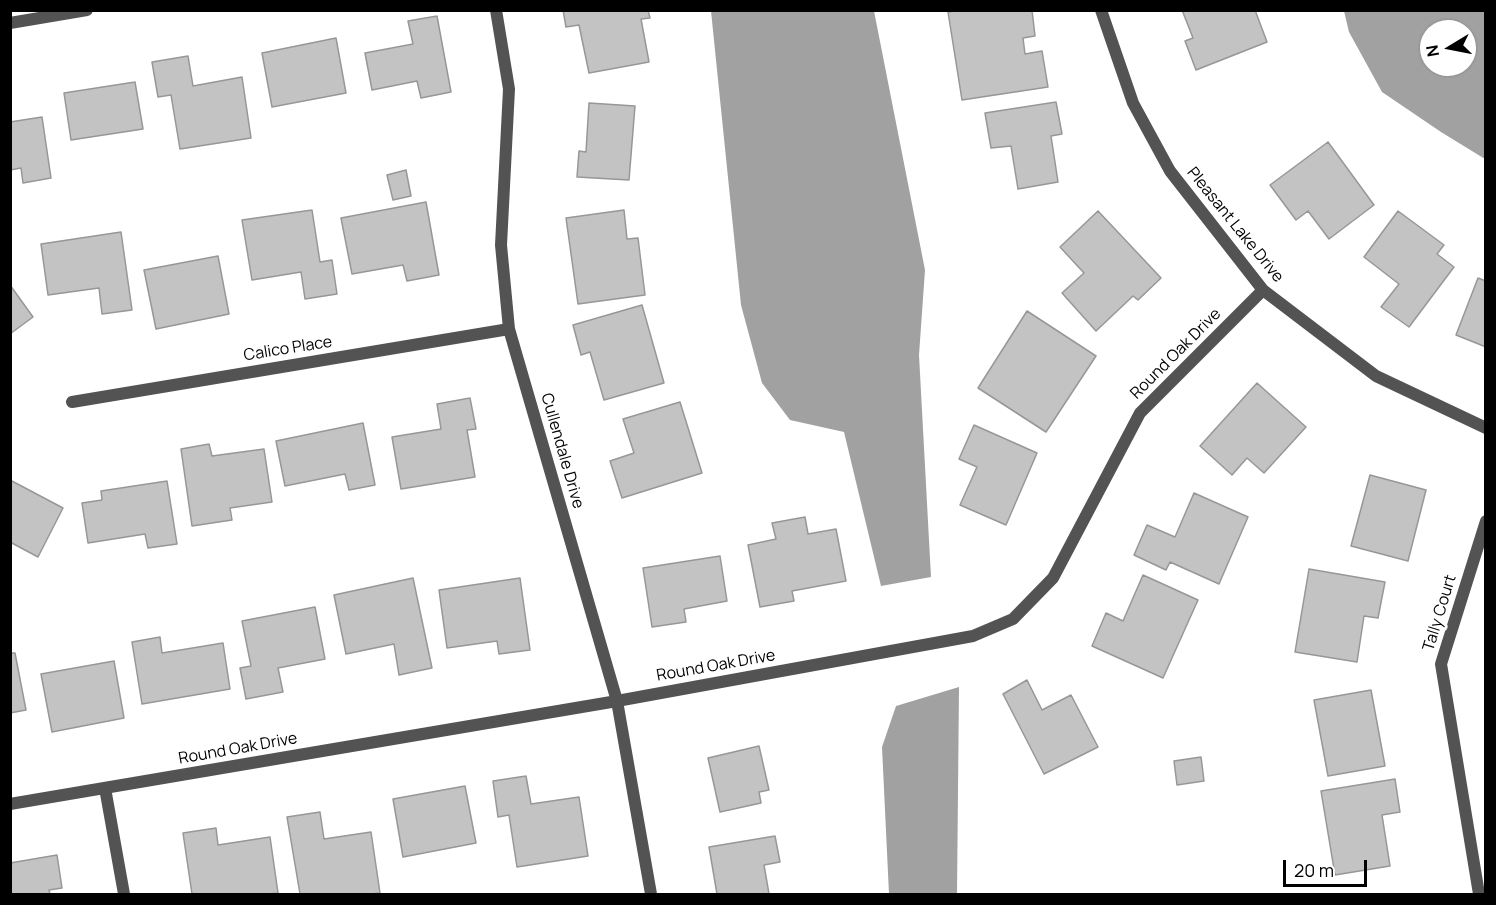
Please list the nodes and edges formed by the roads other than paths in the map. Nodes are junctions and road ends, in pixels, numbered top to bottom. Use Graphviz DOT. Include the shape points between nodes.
graph roads {
  1 [pos="87,10"];
  2 [pos="496,10"];
  3 [pos="1101,10"];
  4 [pos="10,23"];
  5 [pos="1263,290"];
  6 [pos="509,329"];
  7 [pos="72,402"];
  8 [pos="1485,428"];
  9 [pos="1485,521"];
  10 [pos="617,700"];
  11 [pos="105,788"];
  12 [pos="10,804"];
  13 [pos="124,894"];
  14 [pos="651,894"];
  15 [pos="1479,894"];
  1 -- 4 [label="street"];
  2 -- 6 [label="street, Cullendale Drive" via="509,89 501,245"];
  3 -- 5 [label="street, Pleasant Lake Drive" via="1133,103 1170,171"];
  5 -- 8 [label="street, Pleasant Lake Drive" via="1376,376"];
  5 -- 10 [label="street, Round Oak Drive" via="1140,413 1053,578 1013,619 973,636"];
  6 -- 7 [label="street, Calico Place"];
  6 -- 10 [label="street, Cullendale Drive"];
  9 -- 15 [label="street, Tally Court" via="1441,664"];
  10 -- 11 [label="street, Round Oak Drive"];
  10 -- 14 [label="street, Cullendale Drive"];
  11 -- 12 [label="street, Round Oak Drive"];
  11 -- 13 [label="street"];
}
